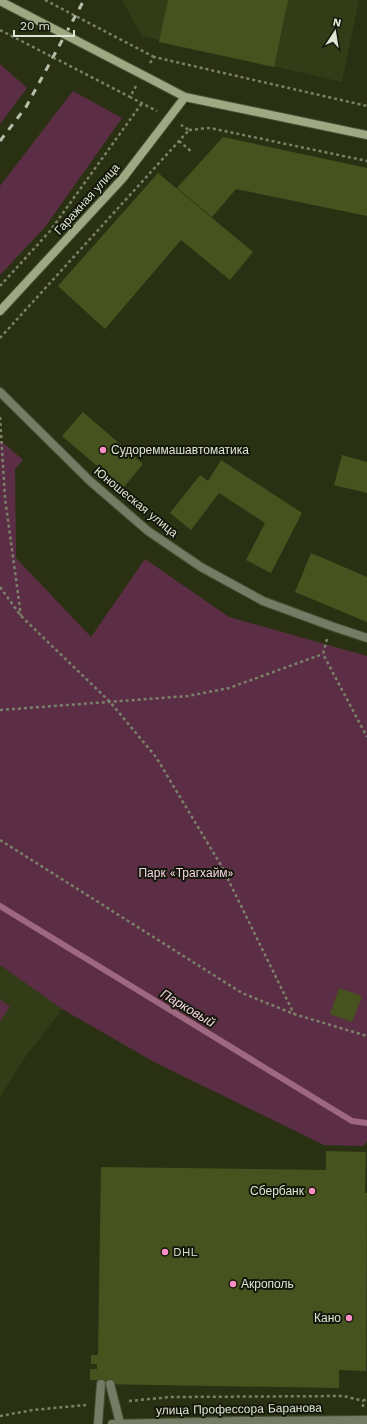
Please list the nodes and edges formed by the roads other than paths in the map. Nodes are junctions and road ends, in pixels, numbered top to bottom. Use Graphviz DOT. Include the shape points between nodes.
graph roads {
  1 [pos="0,1"];
  2 [pos="185,97"];
  3 [pos="367,135"];
  4 [pos="0,311"];
  5 [pos="0,392"];
  6 [pos="367,638"];
  7 [pos="101,1384"];
  8 [pos="110,1384"];
  9 [pos="367,1420"];
  10 [pos="98,1424"];
  11 [pos="116,1424"];
  1 -- 2 [label="main road, bridge"];
  2 -- 3 [label="main road"];
  2 -- 4 [label="main road, Гаражная улица" via="124,178"];
  5 -- 6 [label="street, Юношеская улица" via="90,481 148,531 201,568 256,597"];
  7 -- 10 [label="street"];
  8 -- 11 [label="street" via="115,1403"];
  9 -- 11 [label="street, улица Профессора Баранова"];
}
